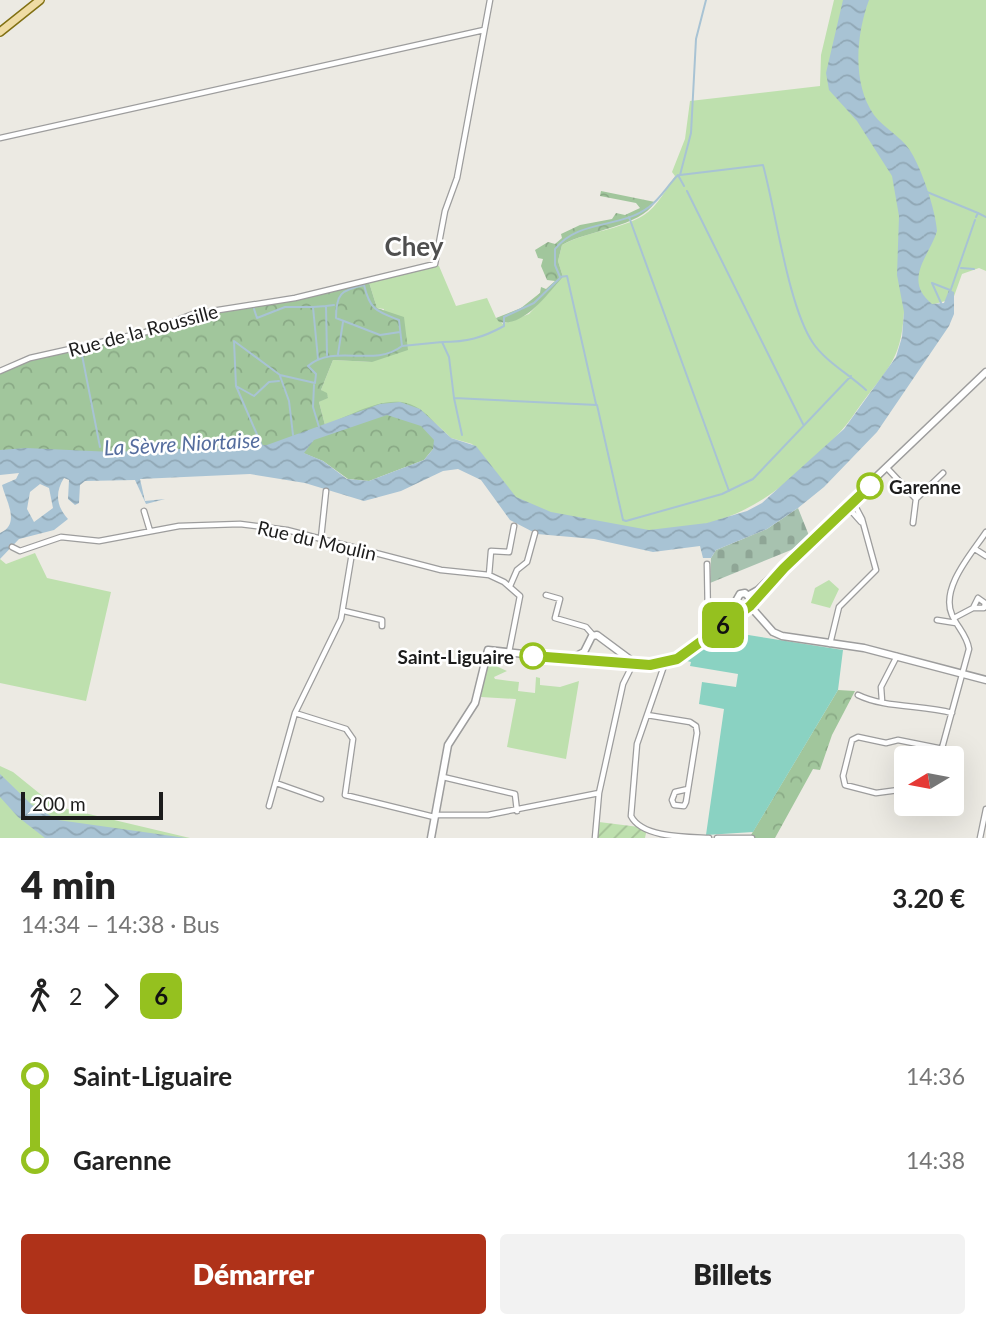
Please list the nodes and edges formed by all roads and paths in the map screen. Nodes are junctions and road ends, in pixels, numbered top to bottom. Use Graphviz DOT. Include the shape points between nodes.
graph roads {
  1 [pos="40,0"];
  2 [pos="490,0"];
  3 [pos="484,30"];
  4 [pos="0,32"];
  5 [pos="0,138"];
  6 [pos="0,371"];
  7 [pos="986,372"];
  8 [pos="887,468"];
  9 [pos="943,473"];
  10 [pos="326,491"];
  11 [pos="916,499"];
  12 [pos="853,502"];
  13 [pos="845,510"];
  14 [pos="144,511"];
  15 [pos="913,523"];
  16 [pos="514,526"];
  17 [pos="863,526"];
  18 [pos="150,531"];
  19 [pos="986,532"];
  20 [pos="535,533"];
  21 [pos="321,538"];
  22 [pos="12,547"];
  23 [pos="353,547"];
  24 [pos="975,549"];
  25 [pos="986,556"];
  26 [pos="707,564"];
  27 [pos="489,575"];
  28 [pos="510,586"];
  29 [pos="546,595"];
  30 [pos="736,603"];
  31 [pos="748,603"];
  32 [pos="973,608"];
  33 [pos="344,611"];
  34 [pos="730,619"];
  35 [pos="937,620"];
  36 [pos="955,620"];
  37 [pos="382,626"];
  38 [pos="712,634"];
  39 [pos="593,635"];
  40 [pos="830,644"];
  41 [pos="509,652"];
  42 [pos="584,652"];
  43 [pos="622,655"];
  44 [pos="897,656"];
  45 [pos="572,658"];
  46 [pos="586,661"];
  47 [pos="634,662"];
  48 [pos="620,663"];
  49 [pos="665,663"];
  50 [pos="964,673"];
  51 [pos="986,680"];
  52 [pos="858,695"];
  53 [pos="882,701"];
  54 [pos="295,713"];
  55 [pos="952,713"];
  56 [pos="647,715"];
  57 [pos="931,746"];
  58 [pos="943,746"];
  59 [pos="443,777"];
  60 [pos="276,783"];
  61 [pos="688,789"];
  62 [pos="894,791"];
  63 [pos="599,793"];
  64 [pos="321,799"];
  65 [pos="270,806"];
  66 [pos="986,809"];
  67 [pos="517,811"];
  68 [pos="434,816"];
  69 [pos="430,838"];
  70 [pos="595,838"];
  71 [pos="709,838"];
  72 [pos="717,838"];
  73 [pos="752,838"];
  74 [pos="980,838"];
  1 -- 4 [label="main road"];
  2 -- 3 [label="street"];
  3 -- 5 [label="street"];
  3 -- 6 [label="street, Rue de la Roussille" via="457,178 435,264 286,300 206,311 146,332 30,358"];
  7 -- 8 [label="street"];
  8 -- 11 [label="street"];
  8 -- 12 [label="street"];
  9 -- 11 [label="street"];
  10 -- 21 [label="street"];
  11 -- 15 [label="street"];
  12 -- 13 [label="street"];
  12 -- 17 [label="street"];
  13 -- 17 [label="street"];
  13 -- 31 [label="street"];
  14 -- 18 [label="street"];
  16 -- 27 [label="street" via="509,552 491,551"];
  17 -- 40 [label="street" via="876,570 839,607"];
  18 -- 21 [label="street, Rue du Moulin" via="229,523"];
  18 -- 22 [label="street, Rue du Moulin" via="95,541 53,538 20,551"];
  19 -- 24 [label="street"];
  20 -- 28 [label="street" via="527,562 517,570"];
  21 -- 23 [label="street, Rue du Moulin"];
  23 -- 27 [label="street, Rue du Moulin" via="452,572"];
  23 -- 33 [label="street"];
  24 -- 25 [label="street"];
  24 -- 36 [label="street" via="954,583 949,602"];
  26 -- 38 [label="street"];
  27 -- 28 [label="street, Rue du Moulin"];
  28 -- 41 [label="street" via="520,596 520,604"];
  29 -- 39 [label="street" via="560,599 555,618 586,627"];
  30 -- 31 [label="street"];
  30 -- 31 [label="street" via="740,594"];
  30 -- 34 [label="street"];
  31 -- 34 [label="street"];
  31 -- 40 [label="street" via="778,634"];
  32 -- 36 [label="street"];
  33 -- 37 [label="street" via="382,620"];
  33 -- 54 [label="street"];
  34 -- 38 [label="street"];
  35 -- 36 [label="street"];
  36 -- 50 [label="street" via="969,649"];
  38 -- 49 [label="street"];
  39 -- 42 [label="street"];
  39 -- 43 [label="street" via="601,636"];
  40 -- 44 [label="street"];
  41 -- 45 [label="street"];
  41 -- 59 [label="street" via="486,652 477,697 450,740"];
  42 -- 45 [label="street"];
  42 -- 46 [label="street"];
  43 -- 47 [label="street"];
  43 -- 48 [label="street"];
  44 -- 50 [label="street"];
  44 -- 53 [label="street" via="881,687"];
  45 -- 46 [label="street"];
  46 -- 48 [label="street"];
  47 -- 48 [label="street"];
  47 -- 49 [label="street"];
  47 -- 63 [label="street" via="623,684"];
  49 -- 56 [label="street"];
  50 -- 51 [label="street"];
  50 -- 55 [label="street"];
  52 -- 53 [label="street"];
  53 -- 55 [label="street"];
  54 -- 60 [label="street"];
  54 -- 68 [label="street" via="350,734 345,795"];
  55 -- 58 [label="street"];
  56 -- 61 [label="street" via="695,726"];
  56 -- 71 [label="street" via="635,758 632,820 649,831"];
  57 -- 62 [label="street" via="852,740 845,785 876,793"];
  59 -- 67 [label="street" via="515,794"];
  59 -- 68 [label="street"];
  60 -- 64 [label="street"];
  60 -- 65 [label="street"];
  61 -- 61 [label="street" via="685,805 673,803 674,792"];
  63 -- 67 [label="street"];
  63 -- 70 [label="street"];
  66 -- 74 [label="street"];
  67 -- 68 [label="street"];
  68 -- 69 [label="street"];
  72 -- 73 [label="street"];
}
